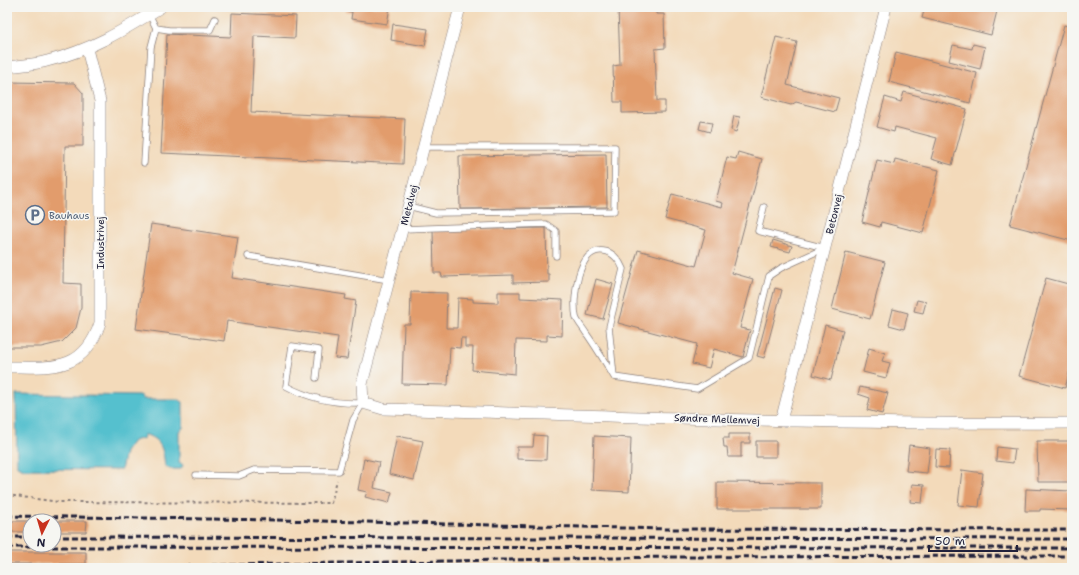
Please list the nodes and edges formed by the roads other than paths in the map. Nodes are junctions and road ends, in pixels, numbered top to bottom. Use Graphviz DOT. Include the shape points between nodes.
graph roads {
  1 [pos="161,7"];
  2 [pos="460,7"];
  3 [pos="886,7"];
  4 [pos="149,14"];
  5 [pos="215,20"];
  6 [pos="156,28"];
  7 [pos="87,49"];
  8 [pos="7,67"];
  9 [pos="424,147"];
  10 [pos="144,163"];
  11 [pos="408,206"];
  12 [pos="764,207"];
  13 [pos="402,229"];
  14 [pos="825,248"];
  15 [pos="248,256"];
  16 [pos="556,256"];
  17 [pos="389,280"];
  18 [pos="7,367"];
  19 [pos="614,376"];
  20 [pos="316,378"];
  21 [pos="362,403"];
  22 [pos="781,421"];
  23 [pos="1072,423"];
  24 [pos="196,476"];
  1 -- 4 [label="street"];
  2 -- 9 [label="street, Metalvej"];
  3 -- 14 [label="street, Betonvej"];
  4 -- 6 [label="lane"];
  4 -- 7 [label="street"];
  5 -- 6 [label="lane" via="210,30"];
  6 -- 10 [label="lane" via="151,47"];
  7 -- 8 [label="street" via="46,62"];
  7 -- 18 [label="street, Industrivej" via="100,101 100,324 95,340 84,353 65,365"];
  9 -- 11 [label="street, Metalvej"];
  9 -- 11 [label="lane" via="615,146 614,211 436,213"];
  11 -- 13 [label="street, Metalvej"];
  12 -- 14 [label="lane" via="758,230"];
  13 -- 16 [label="lane" via="546,224 556,231"];
  13 -- 17 [label="street, Metalvej"];
  14 -- 19 [label="lane" via="769,276 749,358 697,389"];
  14 -- 22 [label="street, Betonvej"];
  15 -- 17 [label="lane"];
  17 -- 21 [label="street, Metalvej" via="362,384"];
  19 -- 19 [label="lane" via="609,327 623,269 614,256 600,250 592,252 582,265 576,297 576,318"];
  20 -- 21 [label="lane" via="320,350 292,346 286,386 302,395 344,404"];
  21 -- 22 [label="street, Søndre Mellemvej" via="383,409"];
  21 -- 24 [label="lane" via="353,420 340,471 254,470 239,476"];
  22 -- 23 [label="street, Søndre Mellemvej"];
}
